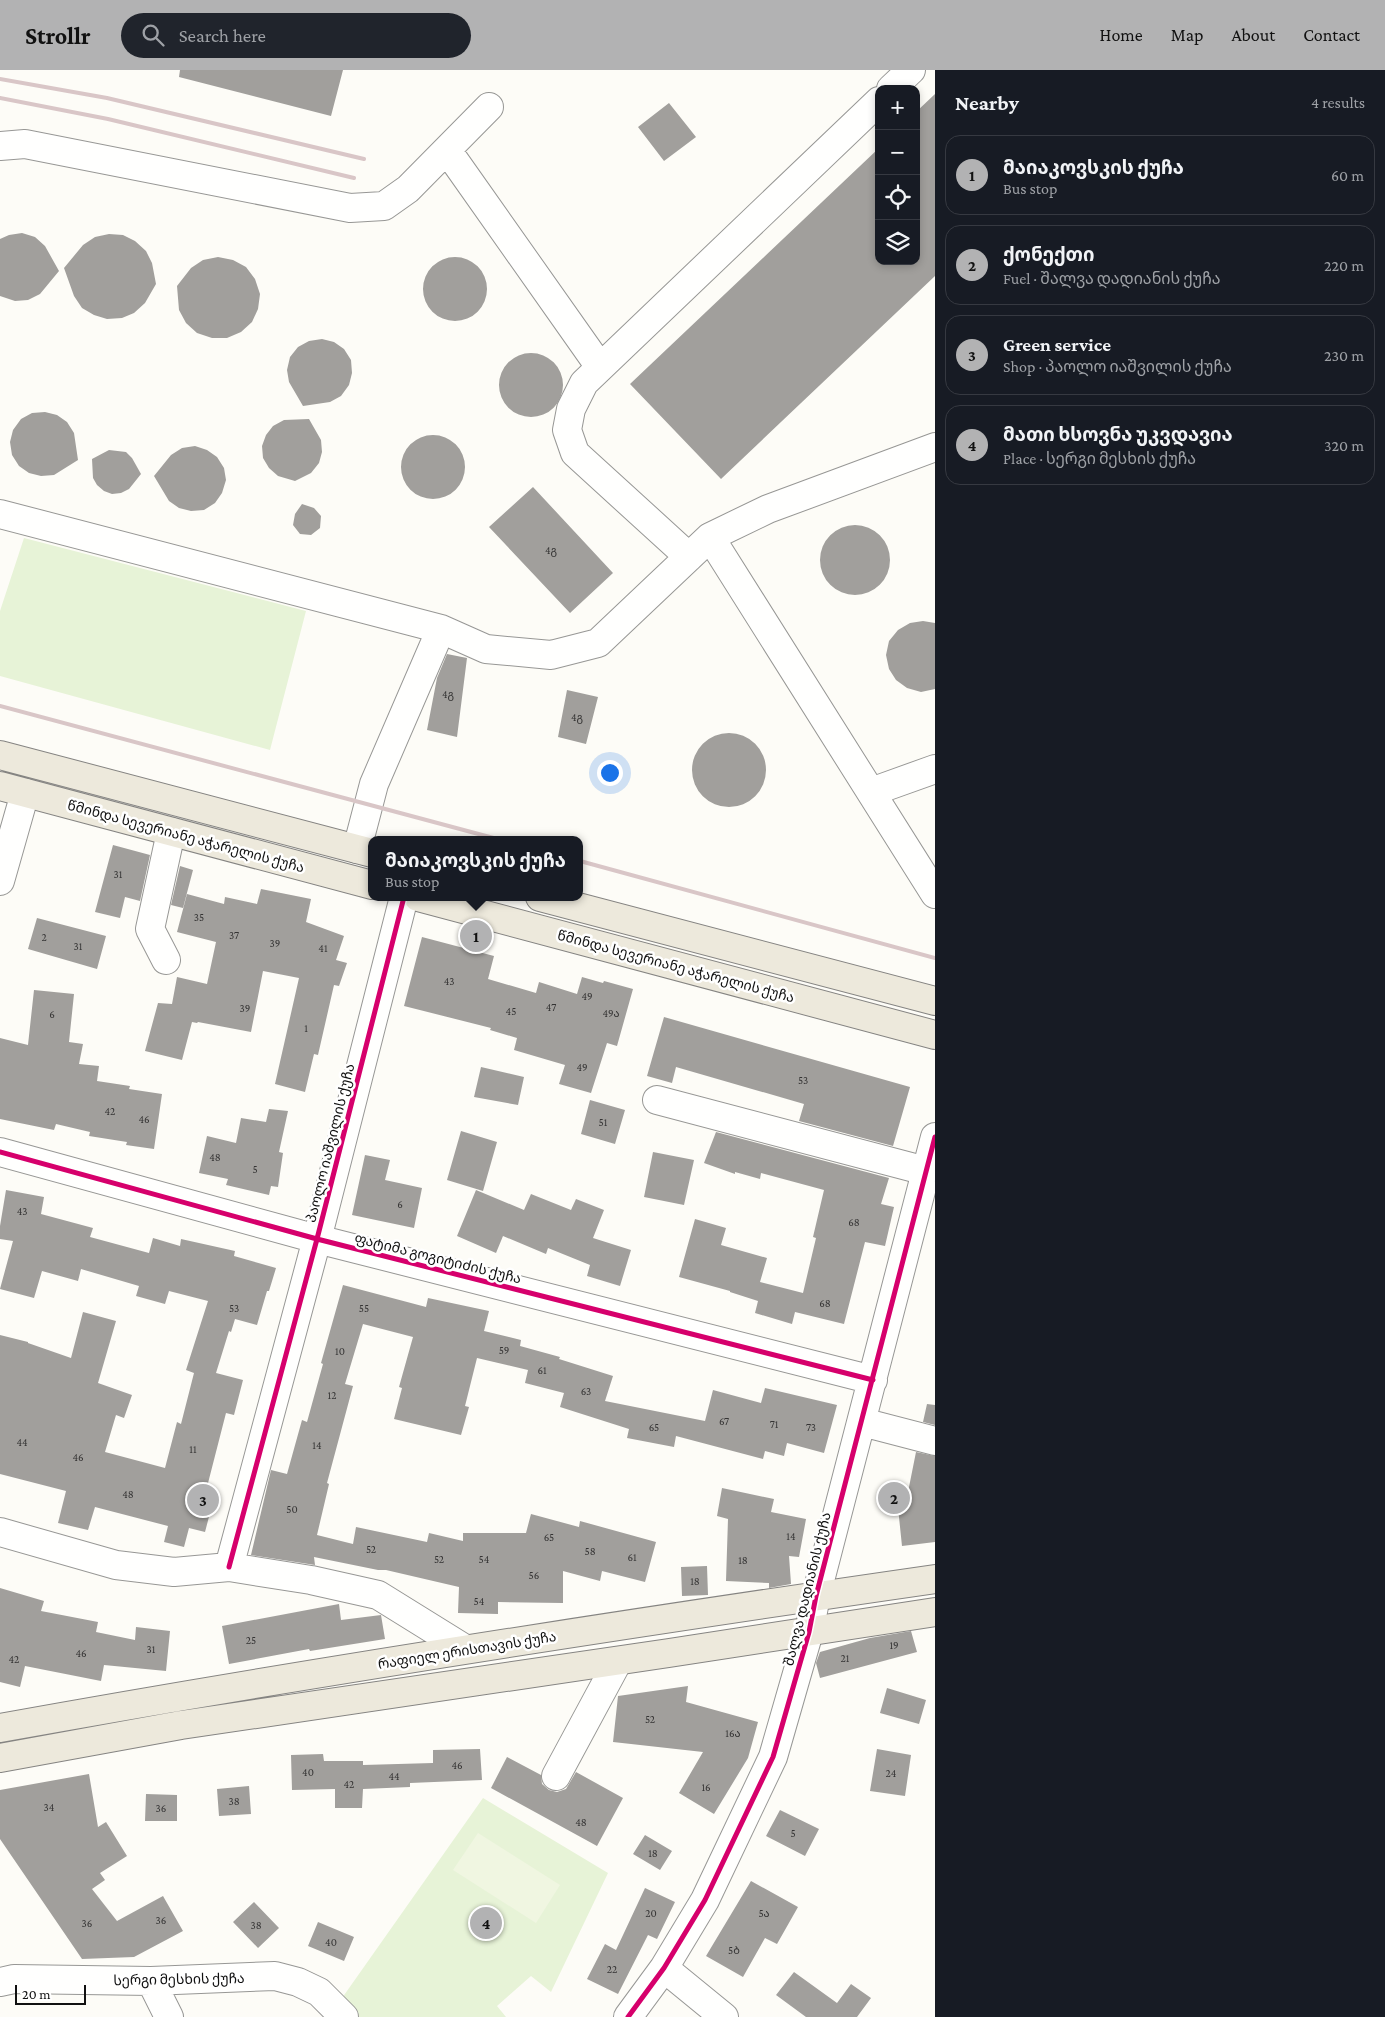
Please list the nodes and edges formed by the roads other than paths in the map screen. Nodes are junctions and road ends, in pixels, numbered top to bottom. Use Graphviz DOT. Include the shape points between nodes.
graph roads {
  1 [pos="911,70"];
  2 [pos="895,85"];
  3 [pos="875,104"];
  4 [pos="489,108"];
  5 [pos="0,146"];
  6 [pos="447,150"];
  7 [pos="600,367"];
  8 [pos="935,447"];
  9 [pos="0,514"];
  10 [pos="710,537"];
  11 [pos="689,557"];
  12 [pos="441,629"];
  13 [pos="0,755"];
  14 [pos="935,769"];
  15 [pos="13,790"];
  16 [pos="871,792"];
  17 [pos="171,832"];
  18 [pos="365,851"];
  19 [pos="0,881"];
  20 [pos="368,884"];
  21 [pos="935,894"];
  22 [pos="403,901"];
  23 [pos="433,901"];
  24 [pos="555,901"];
  25 [pos="166,960"];
  26 [pos="935,1001"];
  27 [pos="935,1035"];
  28 [pos="658,1100"];
  29 [pos="935,1137"];
  30 [pos="0,1152"];
  31 [pos="926,1171"];
  32 [pos="317,1239"];
  33 [pos="873,1380"];
  34 [pos="862,1422"];
  35 [pos="935,1441"];
  36 [pos="0,1532"];
  37 [pos="229,1567"];
  38 [pos="935,1579"];
  39 [pos="816,1596"];
  40 [pos="935,1612"];
  41 [pos="809,1632"];
  42 [pos="465,1649"];
  43 [pos="618,1661"];
  44 [pos="0,1728"];
  45 [pos="0,1758"];
  46 [pos="556,1776"];
  47 [pos="664,1968"];
  48 [pos="151,1981"];
  49 [pos="0,1982"];
  50 [pos="169,2017"];
  51 [pos="344,2017"];
  52 [pos="628,2017"];
  53 [pos="724,2017"];
  1 -- 2 [label="street"];
  3 -- 7 [label="street"];
  4 -- 6 [label="street"];
  5 -- 6 [label="street" via="25,144 350,208 384,206 408,190"];
  6 -- 7 [label="street"];
  7 -- 11 [label="street" via="584,383 571,409 567,430 575,453"];
  8 -- 10 [label="street" via="768,509"];
  9 -- 12 [label="street"];
  10 -- 11 [label="street"];
  10 -- 16 [label="street"];
  11 -- 12 [label="street" via="598,643 551,656 486,649"];
  12 -- 18 [label="street" via="374,784"];
  13 -- 18 [label="main road"];
  14 -- 16 [label="street"];
  15 -- 17 [label="main road, წმინდა სევერიანე აჭარელის ქუჩა"];
  15 -- 19 [label="street"];
  16 -- 21 [label="street"];
  17 -- 20 [label="main road, წმინდა სევერიანე აჭარელის ქუჩა"];
  17 -- 25 [label="street" via="150,929"];
  22 -- 32 [label="street, პაოლო იაშვილის ქუჩა"];
  23 -- 27 [label="main road, წმინდა სევერიანე აჭარელის ქუჩა"];
  24 -- 26 [label="main road"];
  28 -- 31 [label="street"];
  29 -- 31 [label="street, შალვა დადიანის ქუჩა"];
  30 -- 32 [label="street, ფატიმა გოგიტიძის ქუჩა"];
  31 -- 33 [label="street, შალვა დადიანის ქუჩა"];
  32 -- 33 [label="street, ფატიმა გოგიტიძის ქუჩა"];
  32 -- 37 [label="street, პაოლო იაშვილის ქუჩა"];
  33 -- 34 [label="street, შალვა დადიანის ქუჩა"];
  34 -- 35 [label="street"];
  34 -- 39 [label="street, შალვა დადიანის ქუჩა"];
  36 -- 37 [label="street" via="116,1564 174,1572"];
  37 -- 42 [label="street" via="378,1595"];
  38 -- 39 [label="main road, რაფიელ ერისთავის ქუჩა"];
  39 -- 41 [label="street, შალვა დადიანის ქუჩა"];
  39 -- 42 [label="main road, რაფიელ ერისთავის ქუჩა"];
  40 -- 41 [label="main road"];
  41 -- 43 [label="main road"];
  41 -- 47 [label="street, შალვა დადიანის ქუჩა" via="773,1757 705,1900"];
  42 -- 44 [label="main road, რაფიელ ერისთავის ქუჩა"];
  43 -- 45 [label="main road" via="181,1725"];
  43 -- 46 [label="street"];
  47 -- 52 [label="street, შალვა დადიანის ქუჩა"];
  47 -- 53 [label="street"];
  48 -- 49 [label="street, სერგი მესხის ქუჩა" via="14,1979"];
  48 -- 50 [label="street"];
  48 -- 51 [label="street, სერგი მესხის ქუჩა" via="275,1976 319,1992"];
}
